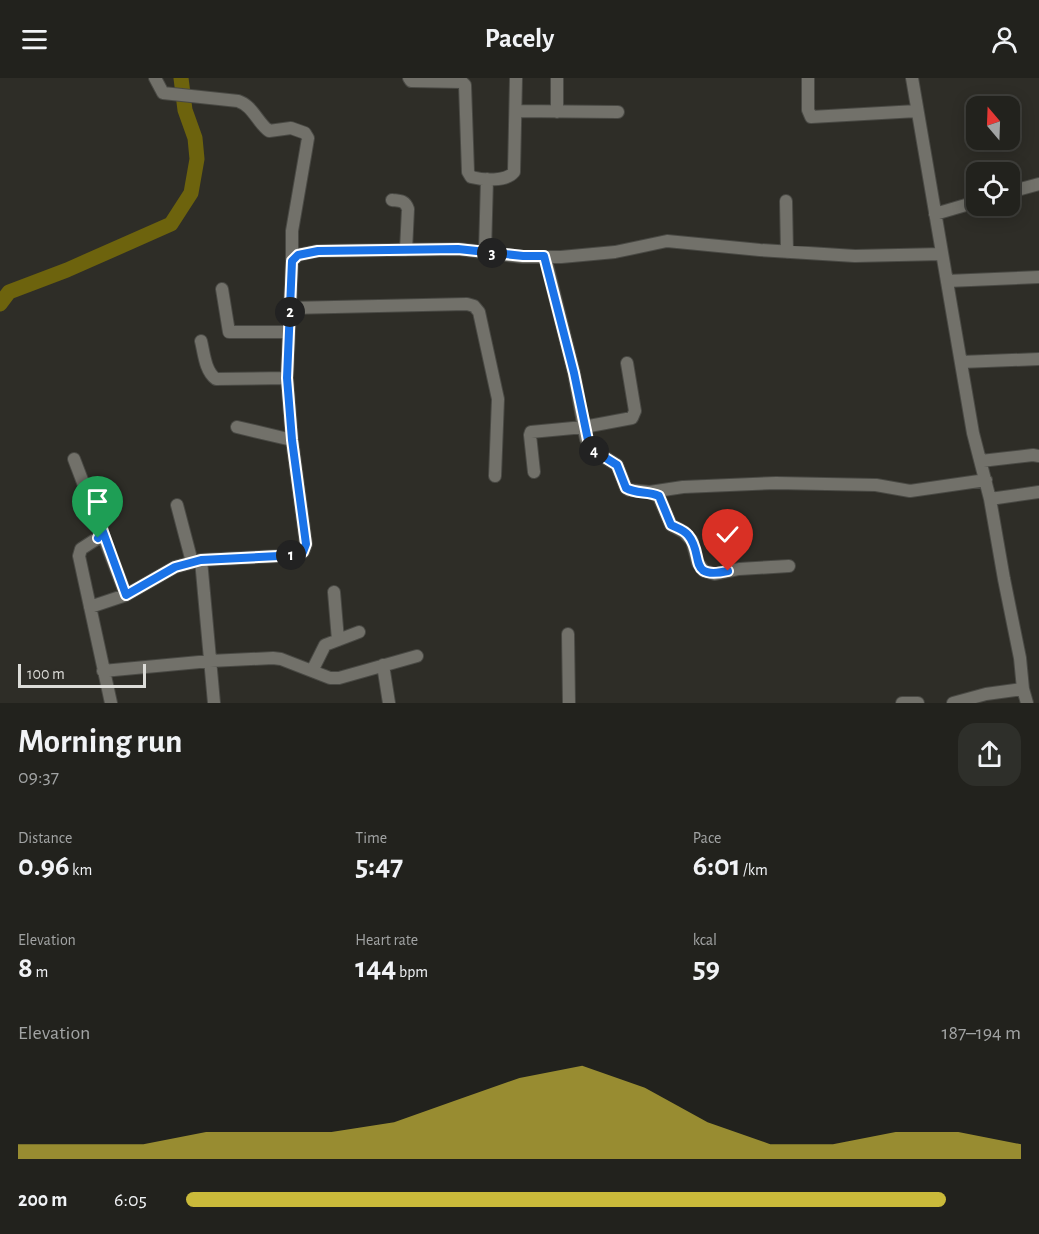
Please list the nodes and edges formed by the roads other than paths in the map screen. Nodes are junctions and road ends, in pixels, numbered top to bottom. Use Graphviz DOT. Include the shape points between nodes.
graph roads {
  1 [pos="155,78"];
  2 [pos="409,78"];
  3 [pos="516,78"];
  4 [pos="557,78"];
  5 [pos="808,78"];
  6 [pos="912,78"];
  7 [pos="462,80"];
  8 [pos="516,111"];
  9 [pos="917,111"];
  10 [pos="557,112"];
  11 [pos="618,112"];
  12 [pos="487,179"];
  13 [pos="1039,184"];
  14 [pos="1020,189"];
  15 [pos="392,200"];
  16 [pos="786,201"];
  17 [pos="966,205"];
  18 [pos="935,214"];
  19 [pos="406,250"];
  20 [pos="485,252"];
  21 [pos="787,252"];
  22 [pos="942,254"];
  23 [pos="544,256"];
  24 [pos="292,261"];
  25 [pos="1039,277"];
  26 [pos="947,281"];
  27 [pos="222,289"];
  28 [pos="290,308"];
  29 [pos="290,332"];
  30 [pos="201,341"];
  31 [pos="1039,359"];
  32 [pos="961,362"];
  33 [pos="627,363"];
  34 [pos="287,378"];
  35 [pos="237,427"];
  36 [pos="584,427"];
  37 [pos="292,440"];
  38 [pos="1039,456"];
  39 [pos="74,459"];
  40 [pos="981,461"];
  41 [pos="534,472"];
  42 [pos="495,476"];
  43 [pos="986,480"];
  44 [pos="650,492"];
  45 [pos="1039,492"];
  46 [pos="990,499"];
  47 [pos="177,505"];
  48 [pos="102,529"];
  49 [pos="196,561"];
  50 [pos="789,566"];
  51 [pos="334,592"];
  52 [pos="126,595"];
  53 [pos="90,607"];
  54 [pos="359,632"];
  55 [pos="568,634"];
  56 [pos="338,640"];
  57 [pos="417,656"];
  58 [pos="210,661"];
  59 [pos="383,665"];
  60 [pos="103,671"];
  61 [pos="312,671"];
  62 [pos="1023,689"];
  63 [pos="111,703"];
  64 [pos="214,703"];
  65 [pos="389,703"];
  66 [pos="569,703"];
  67 [pos="902,703"];
  68 [pos="918,703"];
  69 [pos="953,703"];
  70 [pos="1027,703"];
  1 -- 24 [label="street" via="164,93 244,103 269,131 291,128 305,133 308,138 292,231"];
  2 -- 7 [label="street"];
  3 -- 8 [label="street"];
  4 -- 10 [label="street"];
  5 -- 9 [label="street" via="807,110 811,117"];
  6 -- 9 [label="street"];
  7 -- 12 [label="street" via="469,175"];
  8 -- 10 [label="street"];
  8 -- 12 [label="street" via="514,172 506,178"];
  9 -- 18 [label="street"];
  10 -- 11 [label="street"];
  12 -- 20 [label="street"];
  13 -- 14 [label="street"];
  15 -- 19 [label="street" via="402,201 408,209"];
  16 -- 21 [label="street"];
  17 -- 18 [label="street"];
  18 -- 22 [label="street"];
  19 -- 20 [label="street"];
  19 -- 24 [label="street" via="305,252"];
  20 -- 23 [label="street"];
  21 -- 22 [label="street" via="855,256"];
  21 -- 23 [label="street" via="668,241 615,252"];
  22 -- 26 [label="street"];
  23 -- 36 [label="street"];
  24 -- 28 [label="street"];
  25 -- 26 [label="street"];
  26 -- 32 [label="street"];
  27 -- 29 [label="street" via="228,332"];
  28 -- 29 [label="street"];
  28 -- 42 [label="street" via="474,306 479,312 498,399"];
  29 -- 34 [label="street"];
  30 -- 34 [label="street" via="207,368 216,379"];
  31 -- 32 [label="street"];
  32 -- 40 [label="street"];
  33 -- 36 [label="street" via="633,418"];
  34 -- 37 [label="street"];
  35 -- 37 [label="street"];
  36 -- 41 [label="street" via="531,432"];
  36 -- 44 [label="street" via="593,450 617,465 626,488"];
  37 -- 49 [label="street" via="306,544 303,552"];
  38 -- 40 [label="street"];
  39 -- 48 [label="street"];
  40 -- 43 [label="street"];
  43 -- 44 [label="street" via="910,490 876,485 776,483"];
  43 -- 46 [label="street"];
  44 -- 50 [label="street" via="659,496 671,525 688,536 704,571 715,574"];
  45 -- 46 [label="street"];
  46 -- 62 [label="street"];
  47 -- 49 [label="street"];
  48 -- 52 [label="street"];
  48 -- 53 [label="street" via="98,538 79,552"];
  49 -- 52 [label="street" via="156,576"];
  49 -- 58 [label="street"];
  51 -- 56 [label="street"];
  52 -- 53 [label="street"];
  53 -- 60 [label="street"];
  54 -- 56 [label="street"];
  55 -- 66 [label="street"];
  56 -- 61 [label="street" via="325,645"];
  57 -- 59 [label="street"];
  58 -- 60 [label="street"];
  58 -- 61 [label="street" via="273,658"];
  58 -- 64 [label="street"];
  59 -- 61 [label="street" via="339,678"];
  59 -- 65 [label="street"];
  60 -- 63 [label="street"];
  62 -- 69 [label="street"];
  62 -- 70 [label="street"];
  67 -- 68 [label="street"];
}
